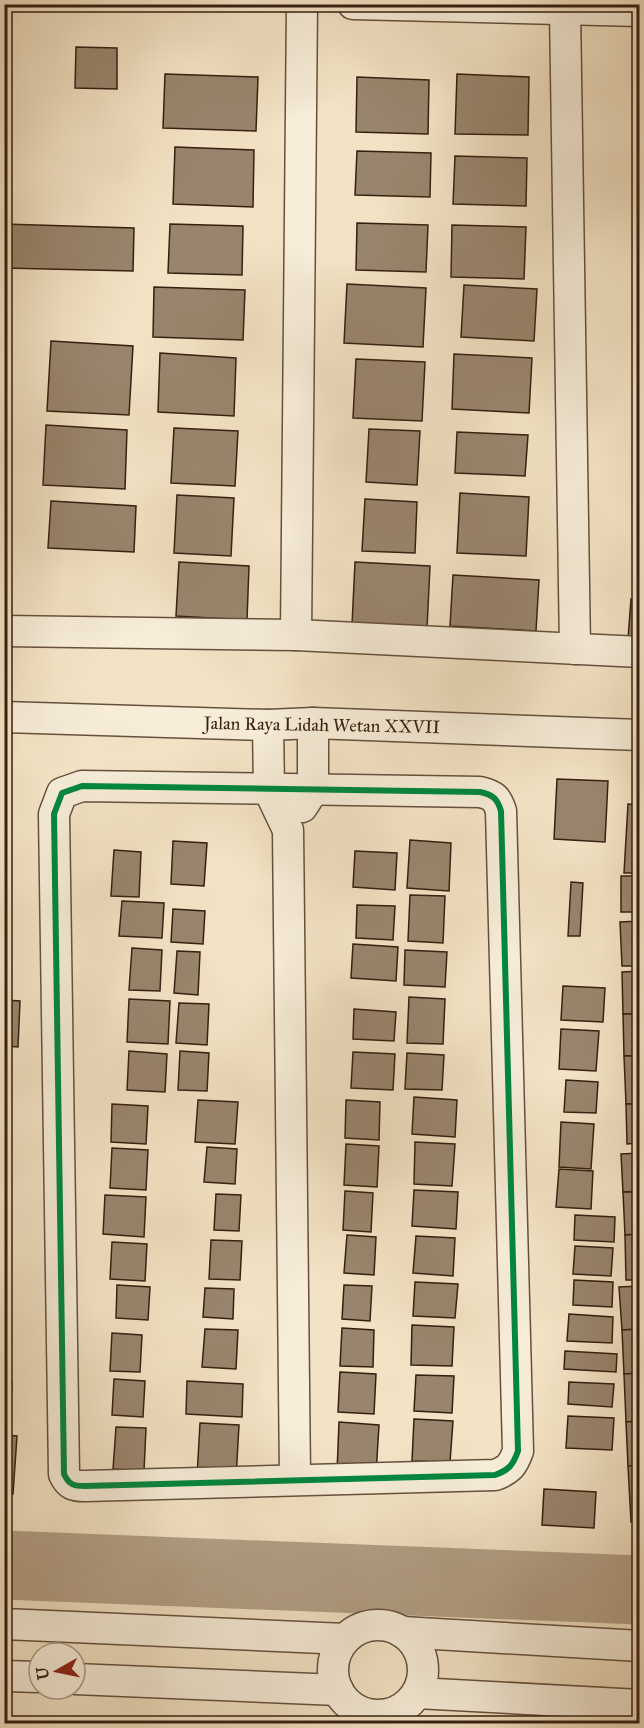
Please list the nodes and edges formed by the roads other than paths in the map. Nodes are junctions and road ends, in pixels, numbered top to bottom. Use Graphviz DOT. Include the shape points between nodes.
graph roads {
  1 [pos="302,4"];
  2 [pos="353,4"];
  3 [pos="565,10"];
  4 [pos="639,11"];
  5 [pos="4,631"];
  6 [pos="296,635"];
  7 [pos="574,649"];
  8 [pos="639,652"];
  9 [pos="4,717"];
  10 [pos="313,723"];
  11 [pos="268,725"];
  12 [pos="639,735"];
  13 [pos="269,790"];
  14 [pos="313,790"];
  15 [pos="288,830"];
  16 [pos="295,1478"];
  17 [pos="4,1624"];
  18 [pos="402,1632"];
  19 [pos="345,1639"];
  20 [pos="639,1646"];
  21 [pos="4,1676"];
  22 [pos="27,1677"];
  23 [pos="87,1680"];
  24 [pos="338,1690"];
  25 [pos="417,1694"];
  26 [pos="639,1705"];
  27 [pos="374,1719"];
  1 -- 6 [label="street"];
  2 -- 3 [label="street"];
  3 -- 4 [label="street"];
  3 -- 7 [label="street"];
  5 -- 6 [label="street"];
  6 -- 7 [label="street"];
  7 -- 8 [label="street"];
  9 -- 11 [label="street, Jalan Raya Lidah Wetan XXVII"];
  10 -- 11 [label="street, Jalan Raya Lidah Wetan XXVII"];
  10 -- 12 [label="street, Jalan Raya Lidah Wetan XXVII"];
  10 -- 14 [label="street"];
  11 -- 13 [label="street"];
  13 -- 14 [label="street"];
  13 -- 15 [label="street"];
  13 -- 16 [label="street" via="82,786 69,789 58,801 54,814 64,1474 73,1486"];
  14 -- 15 [label="street"];
  14 -- 16 [label="street" via="480,792 498,800 518,1451 513,1464 495,1475"];
  15 -- 16 [label="street"];
  17 -- 19 [label="street"];
  18 -- 19 [label="street" via="372,1625"];
  18 -- 20 [label="street"];
  18 -- 25 [label="street" via="420,1653 422,1681"];
  19 -- 24 [label="street" via="333,1663"];
  21 -- 22 [label="street"];
  23 -- 24 [label="street"];
  24 -- 27 [label="street" via="352,1707"];
  25 -- 26 [label="street"];
  25 -- 27 [label="street" via="398,1710"];
}
